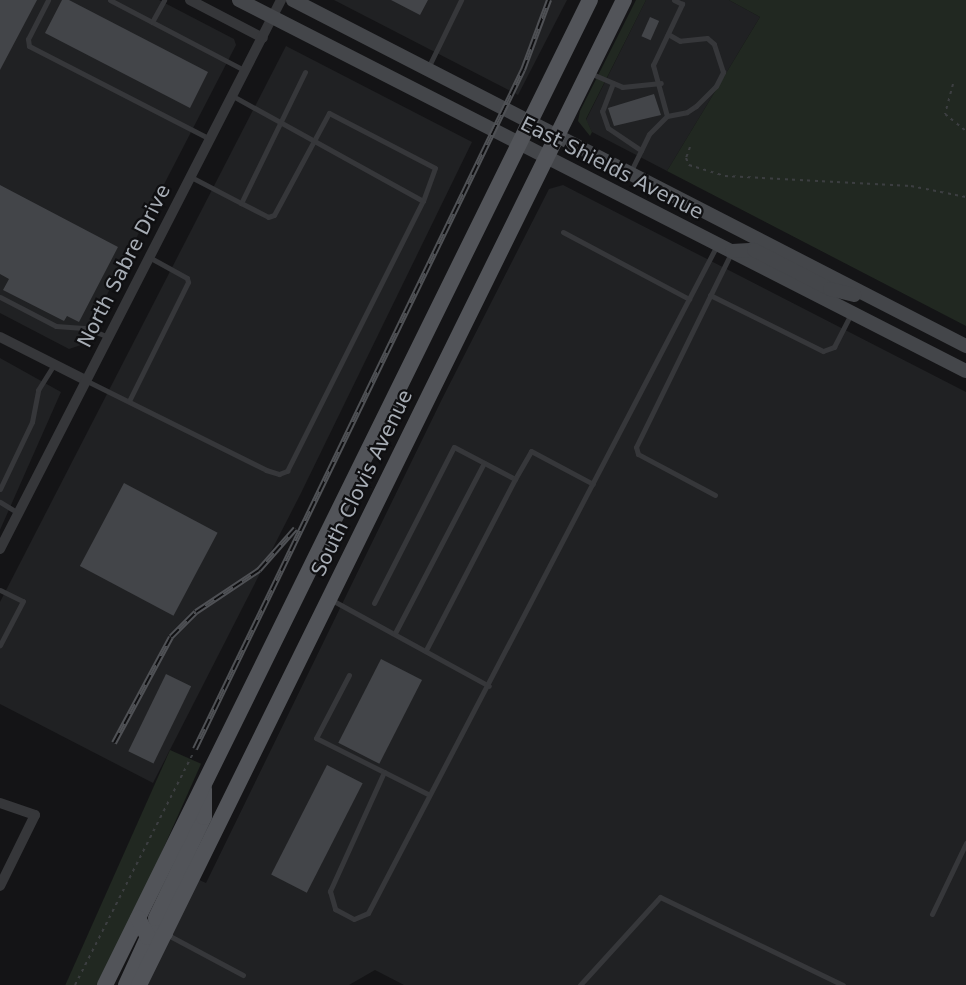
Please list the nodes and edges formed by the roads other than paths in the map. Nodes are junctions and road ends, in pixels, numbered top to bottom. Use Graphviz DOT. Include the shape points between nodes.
graph roads {
  1 [pos="48,0"];
  2 [pos="110,0"];
  3 [pos="164,0"];
  4 [pos="190,0"];
  5 [pos="239,0"];
  6 [pos="281,0"];
  7 [pos="293,0"];
  8 [pos="461,0"];
  9 [pos="590,0"];
  10 [pos="624,0"];
  11 [pos="674,0"];
  12 [pos="273,18"];
  13 [pos="152,22"];
  14 [pos="668,34"];
  15 [pos="263,38"];
  16 [pos="427,70"];
  17 [pos="246,71"];
  18 [pos="305,72"];
  19 [pos="587,72"];
  20 [pos="613,83"];
  21 [pos="661,83"];
  22 [pos="233,96"];
  23 [pos="667,116"];
  24 [pos="280,121"];
  25 [pos="528,123"];
  26 [pos="555,137"];
  27 [pos="312,138"];
  28 [pos="210,139"];
  29 [pos="518,143"];
  30 [pos="641,150"];
  31 [pos="545,157"];
  32 [pos="629,175"];
  33 [pos="191,177"];
  34 [pos="423,201"];
  35 [pos="241,203"];
  36 [pos="563,232"];
  37 [pos="718,244"];
  38 [pos="732,251"];
  39 [pos="149,257"];
  40 [pos="710,295"];
  41 [pos="0,297"];
  42 [pos="689,299"];
  43 [pos="882,303"];
  44 [pos="852,313"];
  45 [pos="0,337"];
  46 [pos="108,337"];
  47 [pos="966,346"];
  48 [pos="54,364"];
  49 [pos="966,371"];
  50 [pos="85,380"];
  51 [pos="129,401"];
  52 [pos="484,463"];
  53 [pos="515,479"];
  54 [pos="593,484"];
  55 [pos="0,489"];
  56 [pos="715,495"];
  57 [pos="0,502"];
  58 [pos="18,513"];
  59 [pos="0,549"];
  60 [pos="0,590"];
  61 [pos="329,598"];
  62 [pos="374,603"];
  63 [pos="395,633"];
  64 [pos="0,645"];
  65 [pos="426,650"];
  66 [pos="349,675"];
  67 [pos="489,686"];
  68 [pos="384,772"];
  69 [pos="204,783"];
  70 [pos="428,794"];
  71 [pos="0,803"];
  72 [pos="966,843"];
  73 [pos="0,886"];
  74 [pos="932,914"];
  75 [pos="138,918"];
  76 [pos="165,933"];
  77 [pos="243,975"];
  78 [pos="105,985"];
  79 [pos="126,985"];
  80 [pos="139,985"];
  81 [pos="580,985"];
  82 [pos="843,985"];
  1 -- 28 [label="lane" via="28,39 29,46"];
  2 -- 13 [label="lane"];
  3 -- 13 [label="lane"];
  4 -- 15 [label="street"];
  5 -- 12 [label="main road, East Shields Avenue"];
  6 -- 12 [label="street, North Sabre Drive"];
  7 -- 16 [label="main road, East Shields Avenue"];
  8 -- 16 [label="lane"];
  9 -- 25 [label="main road, South Clovis Avenue"];
  10 -- 19 [label="main road, South Clovis Avenue"];
  11 -- 14 [label="lane" via="682,4"];
  12 -- 15 [label="street, North Sabre Drive"];
  12 -- 29 [label="main road, East Shields Avenue"];
  13 -- 17 [label="lane"];
  14 -- 21 [label="lane" via="653,65"];
  14 -- 23 [label="lane" via="680,41 707,38 714,44 723,72 716,86 696,106"];
  15 -- 17 [label="street, North Sabre Drive"];
  16 -- 25 [label="main road, East Shields Avenue"];
  17 -- 22 [label="street, North Sabre Drive"];
  18 -- 24 [label="lane"];
  19 -- 20 [label="lane"];
  19 -- 26 [label="main road, South Clovis Avenue"];
  20 -- 21 [label="lane" via="622,87"];
  20 -- 30 [label="lane" via="602,111 608,128"];
  21 -- 23 [label="lane"];
  22 -- 24 [label="lane"];
  22 -- 28 [label="street, North Sabre Drive"];
  23 -- 30 [label="lane" via="649,134"];
  24 -- 27 [label="lane"];
  24 -- 35 [label="lane"];
  25 -- 26 [label="main road, East Shields Avenue"];
  25 -- 29 [label="main road, South Clovis Avenue"];
  26 -- 31 [label="main road, South Clovis Avenue"];
  26 -- 32 [label="main road, East Shields Avenue"];
  27 -- 34 [label="lane" via="321,148"];
  27 -- 34 [label="lane" via="329,113 435,168"];
  27 -- 35 [label="lane" via="274,215 268,217"];
  28 -- 33 [label="street, North Sabre Drive"];
  29 -- 31 [label="main road, East Shields Avenue"];
  29 -- 69 [label="main road, South Clovis Avenue"];
  30 -- 32 [label="lane"];
  31 -- 37 [label="main road, East Shields Avenue"];
  31 -- 61 [label="main road, South Clovis Avenue"];
  32 -- 43 [label="main road, East Shields Avenue"];
  33 -- 35 [label="lane"];
  33 -- 39 [label="street, North Sabre Drive"];
  34 -- 51 [label="lane" via="287,471 279,474 266,470"];
  36 -- 42 [label="lane"];
  37 -- 38 [label="main road, East Shields Avenue"];
  37 -- 42 [label="lane"];
  38 -- 40 [label="lane"];
  38 -- 43 [label="main road" via="754,250 830,289"];
  38 -- 44 [label="main road, East Shields Avenue"];
  39 -- 46 [label="street, North Sabre Drive"];
  39 -- 51 [label="lane" via="188,282"];
  40 -- 44 [label="lane" via="823,351 834,347"];
  40 -- 56 [label="lane" via="636,447 638,454"];
  41 -- 46 [label="lane" via="57,326 87,328"];
  42 -- 54 [label="lane"];
  43 -- 47 [label="main road, East Shields Avenue"];
  44 -- 49 [label="main road, East Shields Avenue"];
  45 -- 48 [label="street"];
  46 -- 50 [label="street, North Sabre Drive"];
  48 -- 50 [label="street"];
  48 -- 55 [label="lane" via="38,390 32,422"];
  50 -- 51 [label="lane"];
  50 -- 58 [label="street, North Sabre Drive"];
  52 -- 53 [label="lane"];
  52 -- 62 [label="lane" via="454,447"];
  52 -- 63 [label="lane"];
  53 -- 54 [label="lane" via="531,451"];
  53 -- 65 [label="lane"];
  54 -- 67 [label="lane"];
  57 -- 58 [label="lane"];
  58 -- 59 [label="street, North Sabre Drive"];
  60 -- 64 [label="lane" via="23,601"];
  61 -- 63 [label="lane"];
  61 -- 76 [label="main road, South Clovis Avenue"];
  63 -- 65 [label="lane"];
  65 -- 67 [label="lane"];
  66 -- 68 [label="lane" via="316,738"];
  67 -- 70 [label="lane"];
  68 -- 70 [label="lane"];
  68 -- 70 [label="lane" via="330,891 335,909 347,918 368,913"];
  69 -- 75 [label="main road, South Clovis Avenue"];
  69 -- 76 [label="main road" via="204,818 156,918 159,929"];
  71 -- 73 [label="street" via="35,815"];
  72 -- 74 [label="lane"];
  75 -- 78 [label="main road, South Clovis Avenue"];
  75 -- 79 [label="main road" via="148,937"];
  76 -- 77 [label="lane"];
  76 -- 80 [label="main road, South Clovis Avenue"];
  81 -- 82 [label="lane" via="660,897"];
}
